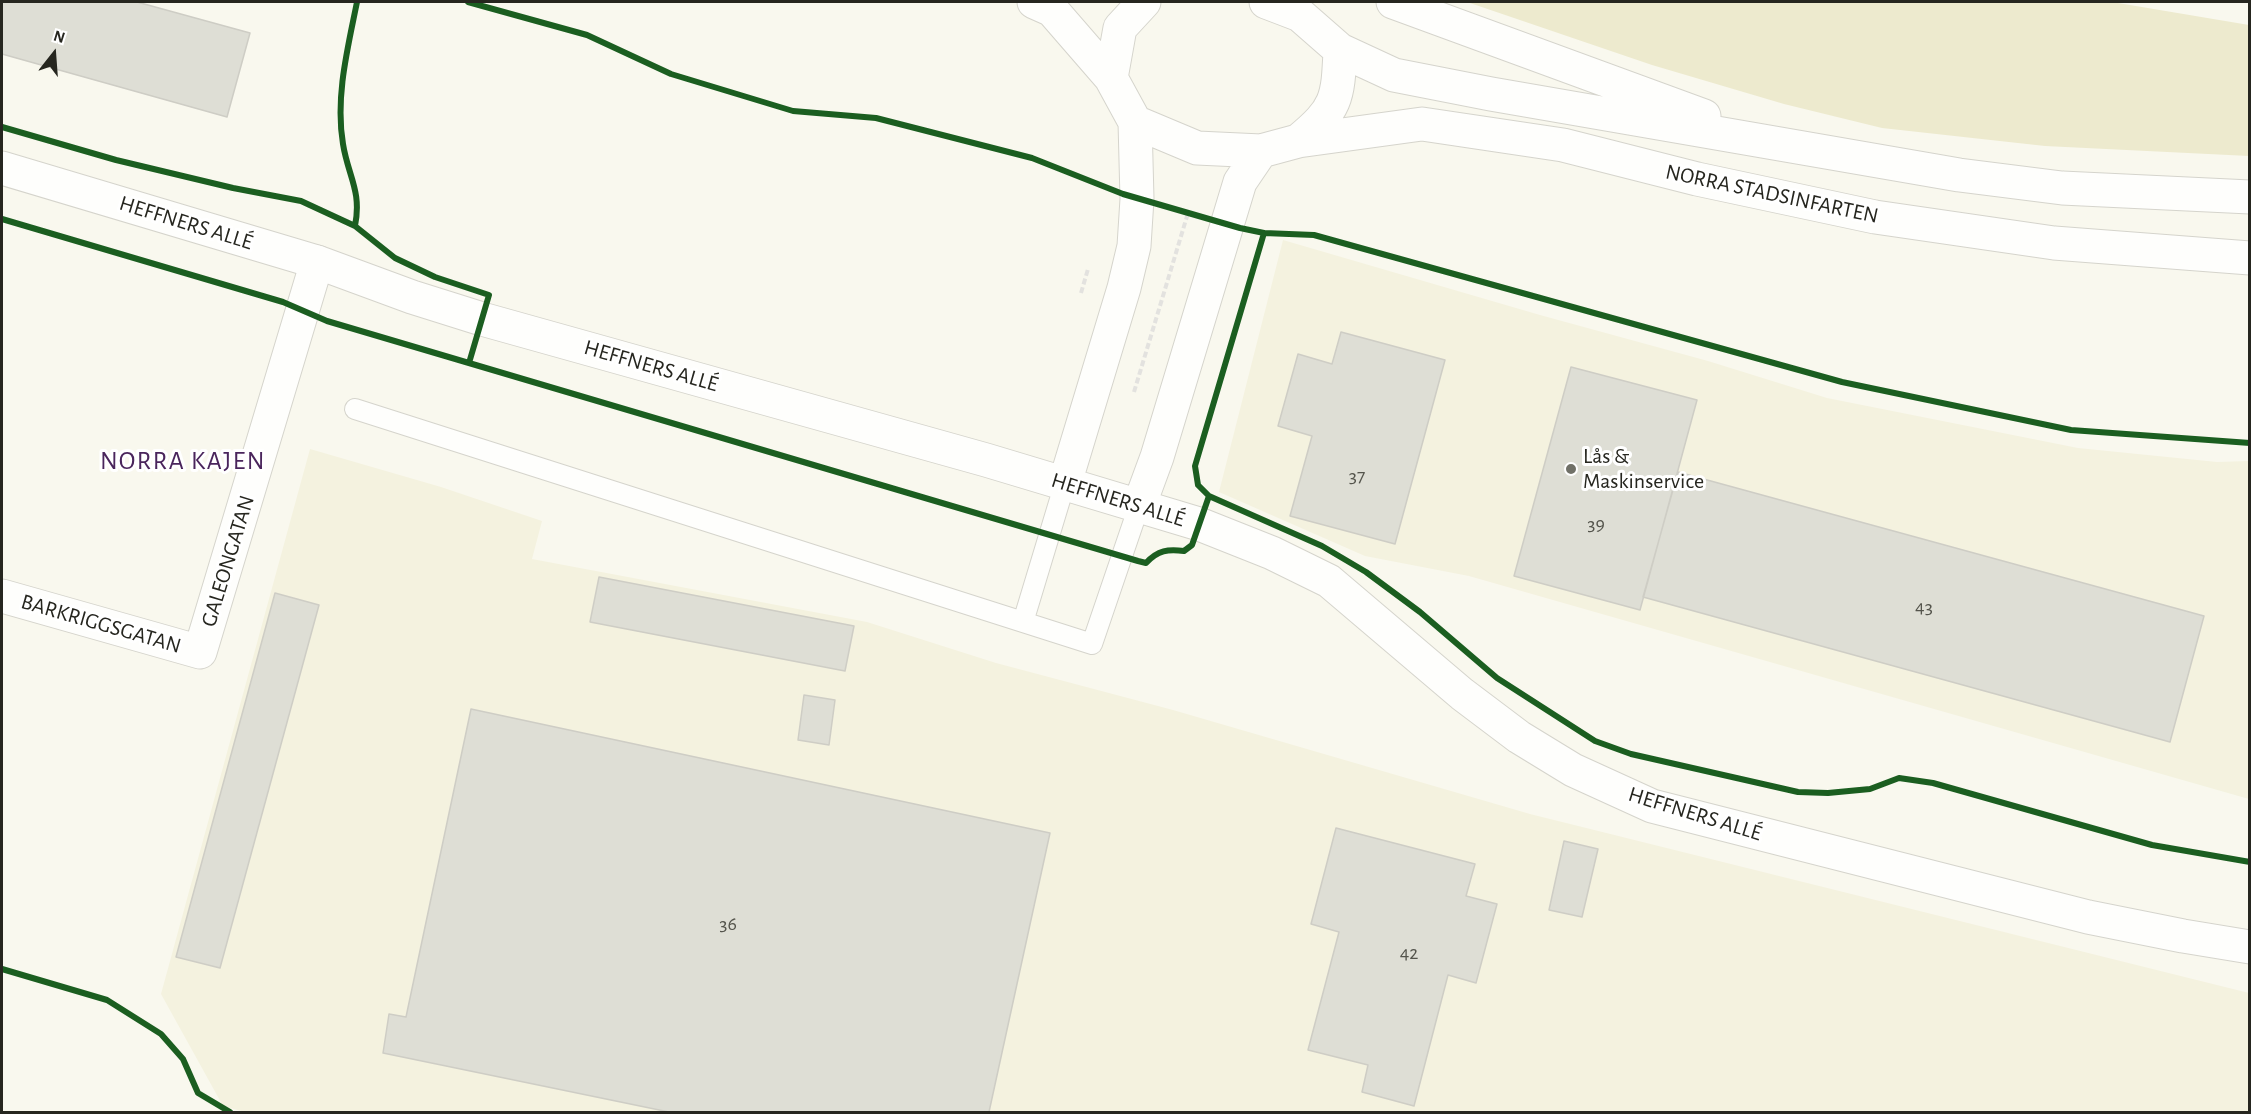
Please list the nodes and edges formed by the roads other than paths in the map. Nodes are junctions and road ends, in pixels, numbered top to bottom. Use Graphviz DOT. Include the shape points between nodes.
graph roads {
  1 [pos="1034,2"];
  2 [pos="1144,2"];
  3 [pos="1266,2"];
  4 [pos="1393,2"];
  5 [pos="1340,50"];
  6 [pos="1111,78"];
  7 [pos="1135,122"];
  8 [pos="1298,141"];
  9 [pos="1788,147"];
  10 [pos="1261,151"];
  11 [pos="2,168"];
  12 [pos="2250,197"];
  13 [pos="2250,258"];
  14 [pos="317,262"];
  15 [pos="355,409"];
  16 [pos="1065,483"];
  17 [pos="1139,506"];
  18 [pos="2,596"];
  19 [pos="1023,622"];
  20 [pos="200,652"];
  21 [pos="2250,947"];
  1 -- 6 [label="street" via="1052,10"];
  2 -- 6 [label="street" via="1120,28"];
  3 -- 5 [label="street, NORRA STADSINFARTEN" via="1300,15"];
  4 -- 9 [label="street, NORRA STADSINFARTEN"];
  5 -- 8 [label="street, NORRA STADSINFARTEN" via="1334,105"];
  5 -- 9 [label="street, NORRA STADSINFARTEN" via="1394,75"];
  6 -- 7 [label="street"];
  7 -- 10 [label="street, NORRA STADSINFARTEN" via="1197,148"];
  7 -- 16 [label="street" via="1134,246"];
  8 -- 10 [label="street, NORRA STADSINFARTEN"];
  8 -- 13 [label="street, NORRA STADSINFARTEN" via="1422,124 1563,145 1875,217 2054,243"];
  9 -- 12 [label="street, NORRA STADSINFARTEN" via="2062,188"];
  10 -- 17 [label="street" via="1240,182"];
  11 -- 14 [label="street, HEFFNERS ALLÉ"];
  14 -- 16 [label="street, HEFFNERS ALLÉ" via="482,319"];
  14 -- 20 [label="street, GALEONGATAN"];
  15 -- 19 [label="lane"];
  16 -- 17 [label="street, HEFFNERS ALLÉ"];
  16 -- 19 [label="lane"];
  17 -- 19 [label="lane" via="1092,644"];
  17 -- 21 [label="street, HEFFNERS ALLÉ" via="1199,524 1329,581 1519,737 1573,770 1652,806 2077,914"];
  18 -- 20 [label="street, BARKRIGGSGATAN"];
}
